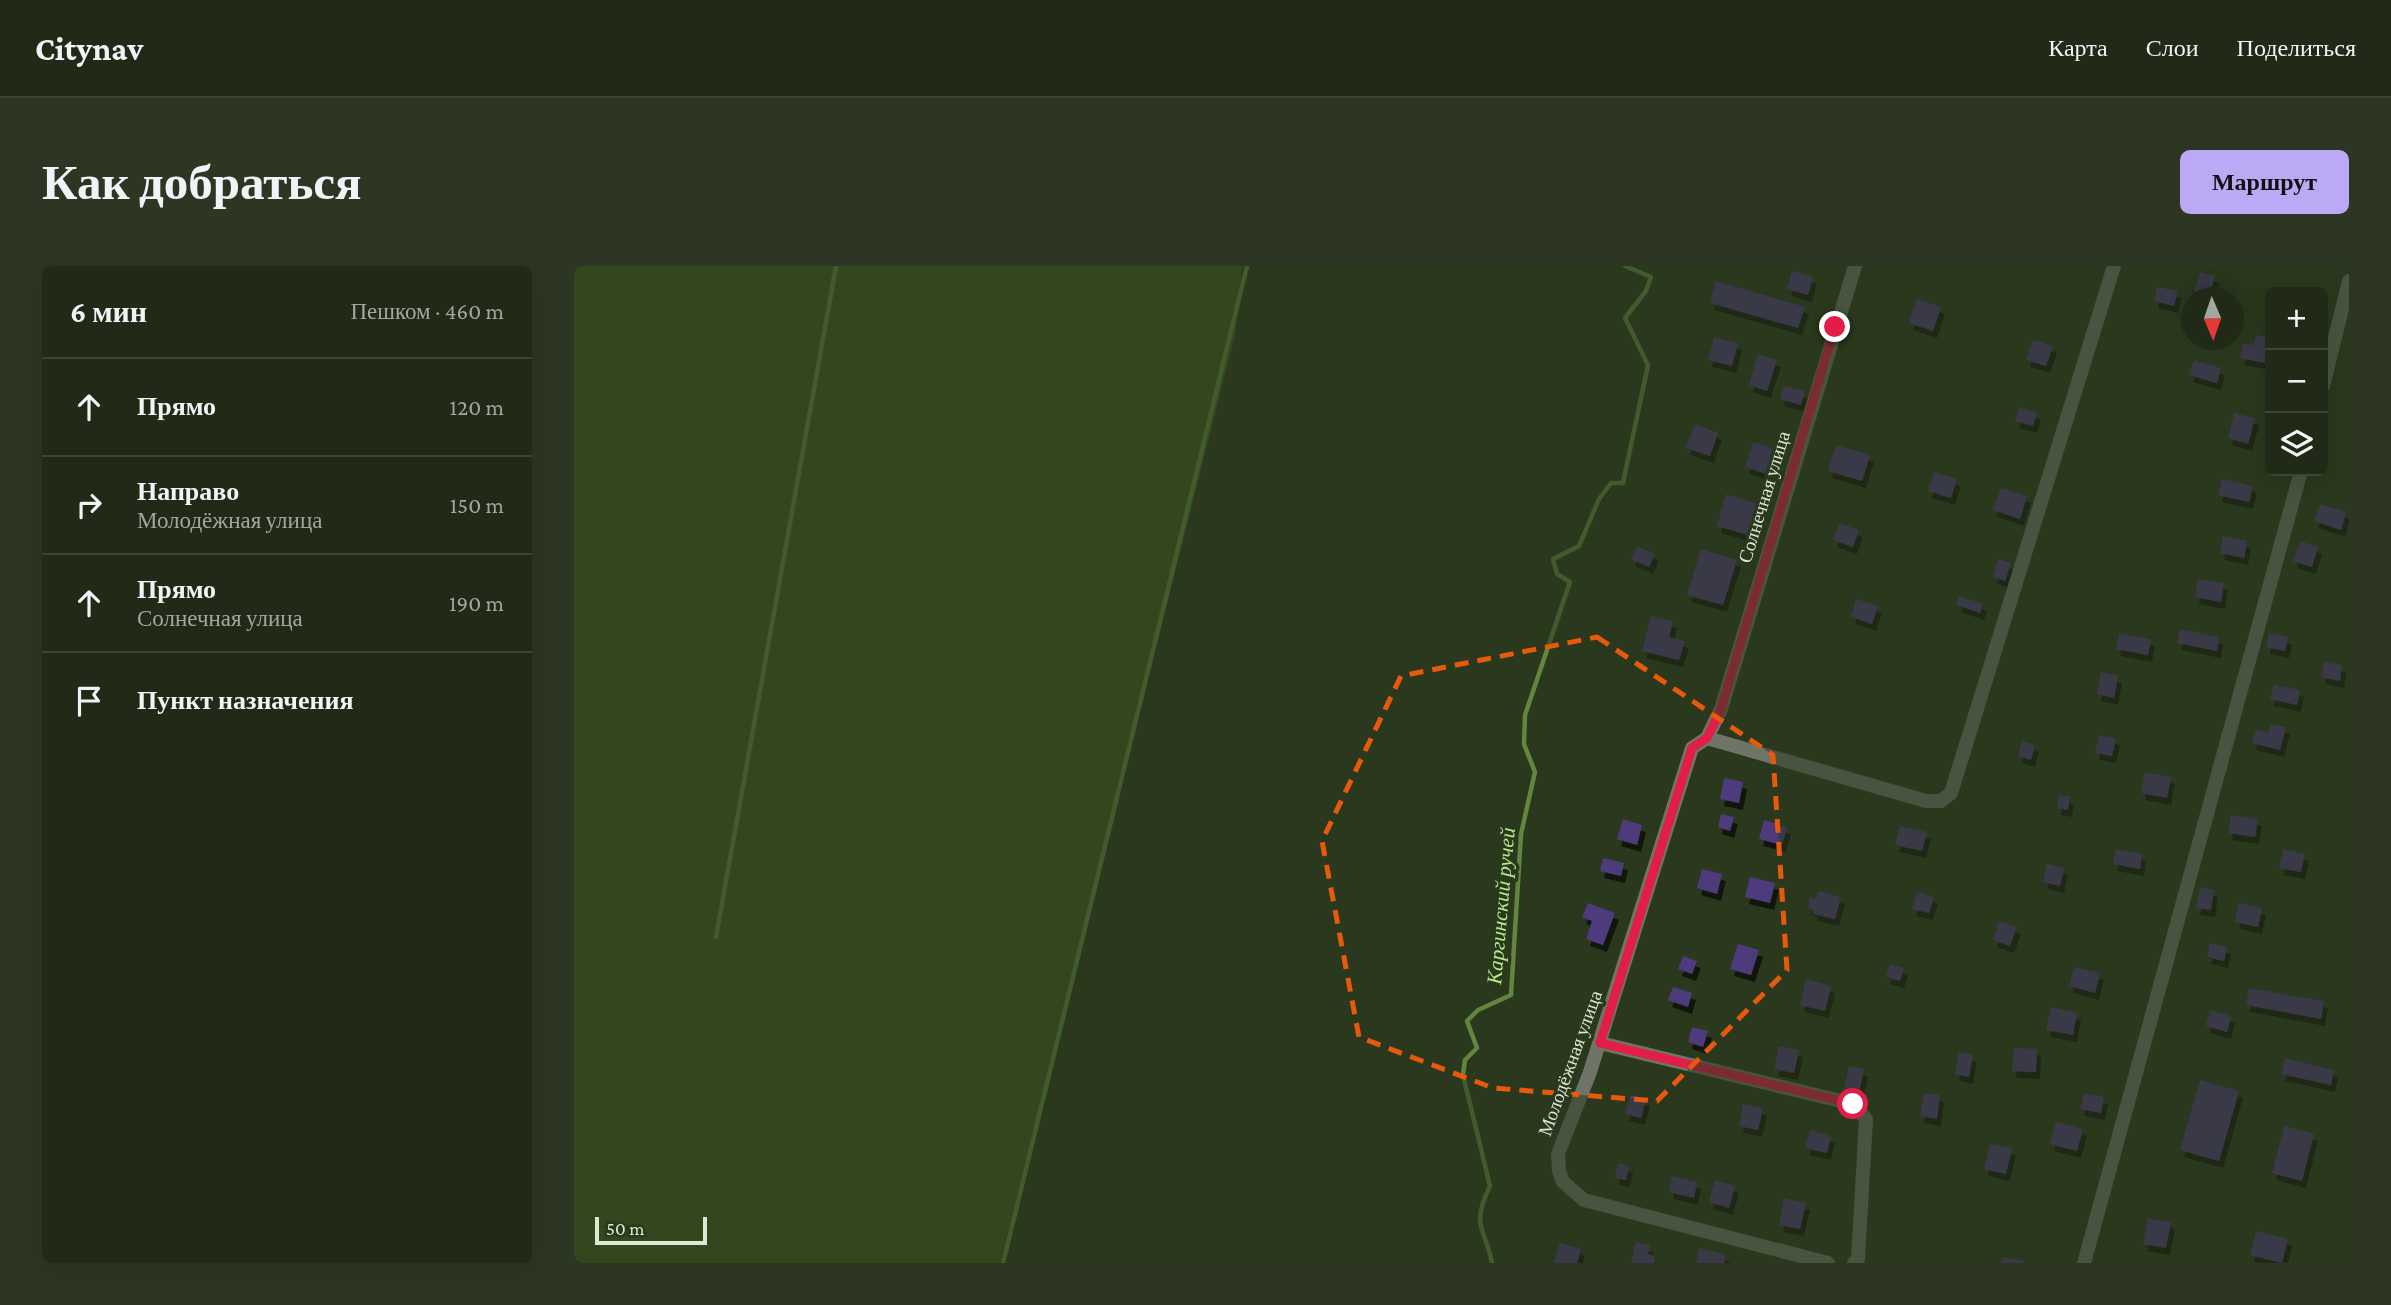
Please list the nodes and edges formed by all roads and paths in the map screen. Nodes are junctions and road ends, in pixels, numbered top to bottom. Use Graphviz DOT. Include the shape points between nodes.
graph roads {
  1 [pos="1854,266"];
  2 [pos="2114,266"];
  3 [pos="2349,281"];
  4 [pos="2328,366"];
  5 [pos="2300,476"];
  6 [pos="1707,738"];
  7 [pos="1600,1043"];
  8 [pos="1828,1263"];
  9 [pos="1854,1263"];
  10 [pos="2084,1263"];
  1 -- 6 [label="street, Солнечная улица" via="1721,709"];
  2 -- 6 [label="street" via="1951,793 1941,801 1926,801"];
  3 -- 4 [label="street"];
  5 -- 10 [label="street"];
  6 -- 7 [label="street, Молодёжная улица" via="1692,748"];
  7 -- 8 [label="street, Молодёжная улица" via="1558,1154 1563,1182 1584,1200"];
  7 -- 9 [label="street" via="1853,1104 1866,1119 1858,1259"];
}
